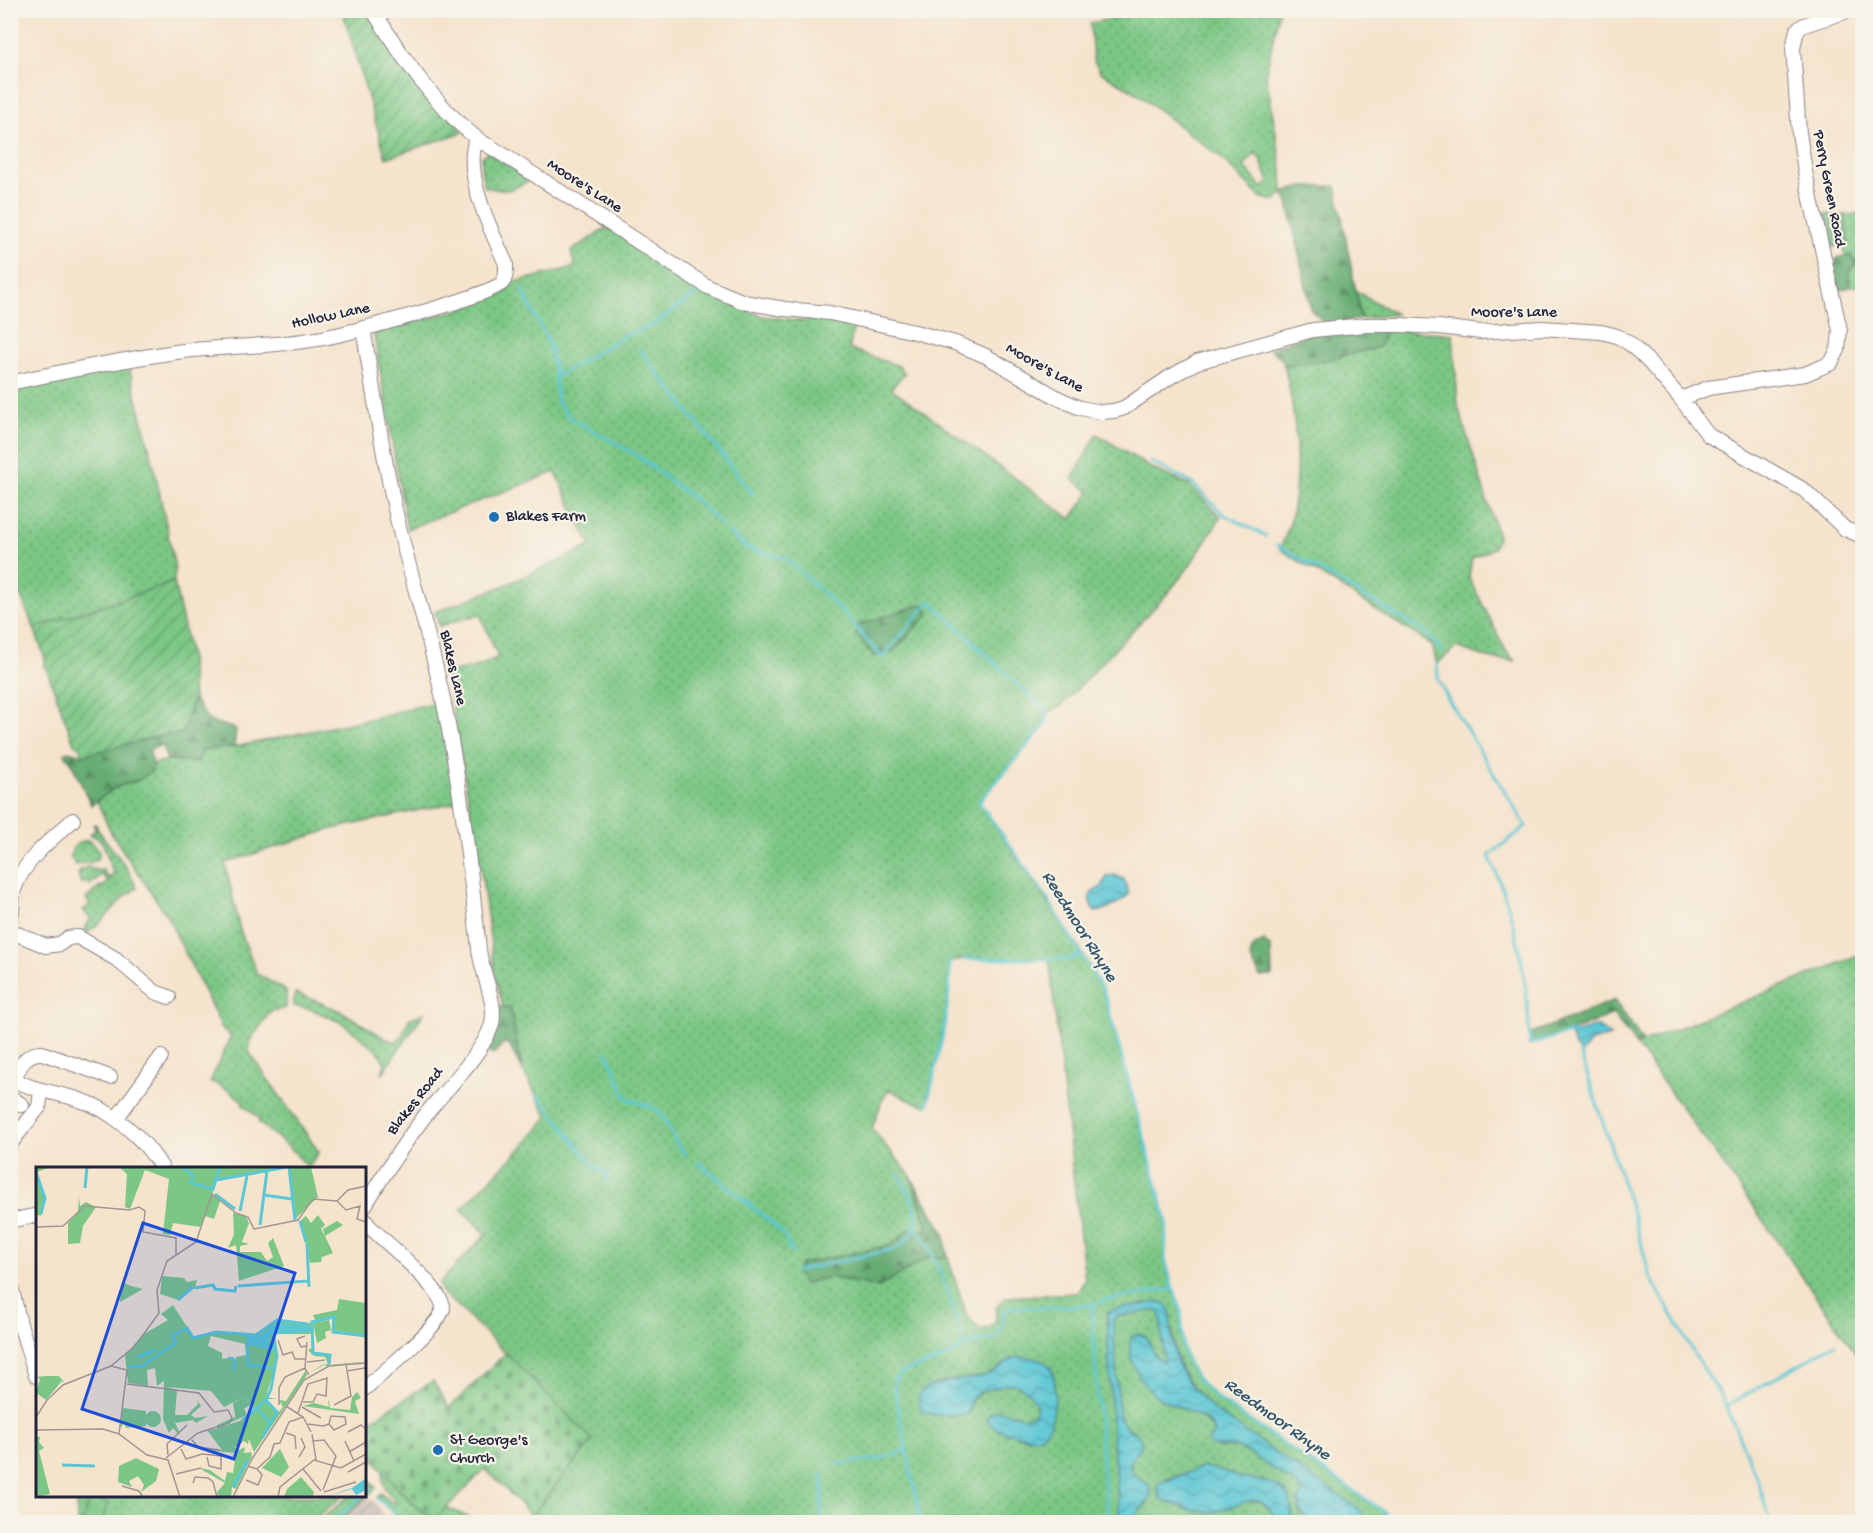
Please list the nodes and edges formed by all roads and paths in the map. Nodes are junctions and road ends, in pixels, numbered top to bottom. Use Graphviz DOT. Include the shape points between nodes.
graph roads {
  1 [pos="373,10"];
  2 [pos="1851,10"];
  3 [pos="476,138"];
  4 [pos="363,328"];
  5 [pos="10,383"];
  6 [pos="1681,399"];
  7 [pos="1863,536"];
  8 [pos="73,820"];
  9 [pos="10,919"];
  10 [pos="10,931"];
  11 [pos="169,997"];
  12 [pos="493,1018"];
  13 [pos="161,1057"];
  14 [pos="110,1077"];
  15 [pos="12,1079"];
  16 [pos="41,1091"];
  17 [pos="116,1119"];
  18 [pos="10,1144"];
  19 [pos="161,1167"];
  20 [pos="366,1204"];
  21 [pos="36,1215"];
  22 [pos="10,1221"];
  23 [pos="366,1222"];
  24 [pos="10,1282"];
  25 [pos="36,1376"];
  26 [pos="366,1387"];
  1 -- 3 [label="street, Moore's Lane" via="426,88"];
  2 -- 6 [label="street, Perry Green Road" via="1804,25 1797,30 1793,48 1799,134 1840,330 1838,350 1831,363 1805,374 1708,388"];
  3 -- 4 [label="street, Hollow Lane" via="472,163 476,187 506,264 504,281 459,301"];
  3 -- 6 [label="street, Moore's Lane" via="731,298 774,308 830,314 955,344 986,356 1058,398 1088,410 1124,408 1185,367 1222,354 1313,330 1366,325 1481,332 1542,328 1601,332 1630,344"];
  4 -- 5 [label="street, Hollow Lane" via="292,342 177,352"];
  4 -- 12 [label="street, Blakes Lane" via="400,531 443,700 479,952"];
  6 -- 7 [label="street, Moore's Lane" via="1708,435 1804,490 1840,526"];
  8 -- 9 [label="street" via="26,863 12,893"];
  10 -- 11 [label="street" via="46,946 78,937 116,959 155,992"];
  12 -- 20 [label="street, Blakes Road" via="477,1051 426,1115"];
  13 -- 17 [label="street"];
  14 -- 15 [label="street" via="34,1052"];
  15 -- 16 [label="street"];
  16 -- 17 [label="street" via="80,1100"];
  16 -- 18 [label="street" via="39,1107"];
  17 -- 19 [label="street"];
  21 -- 22 [label="street"];
  23 -- 26 [label="street" via="443,1303 442,1314 429,1330"];
  24 -- 25 [label="street"];
}
